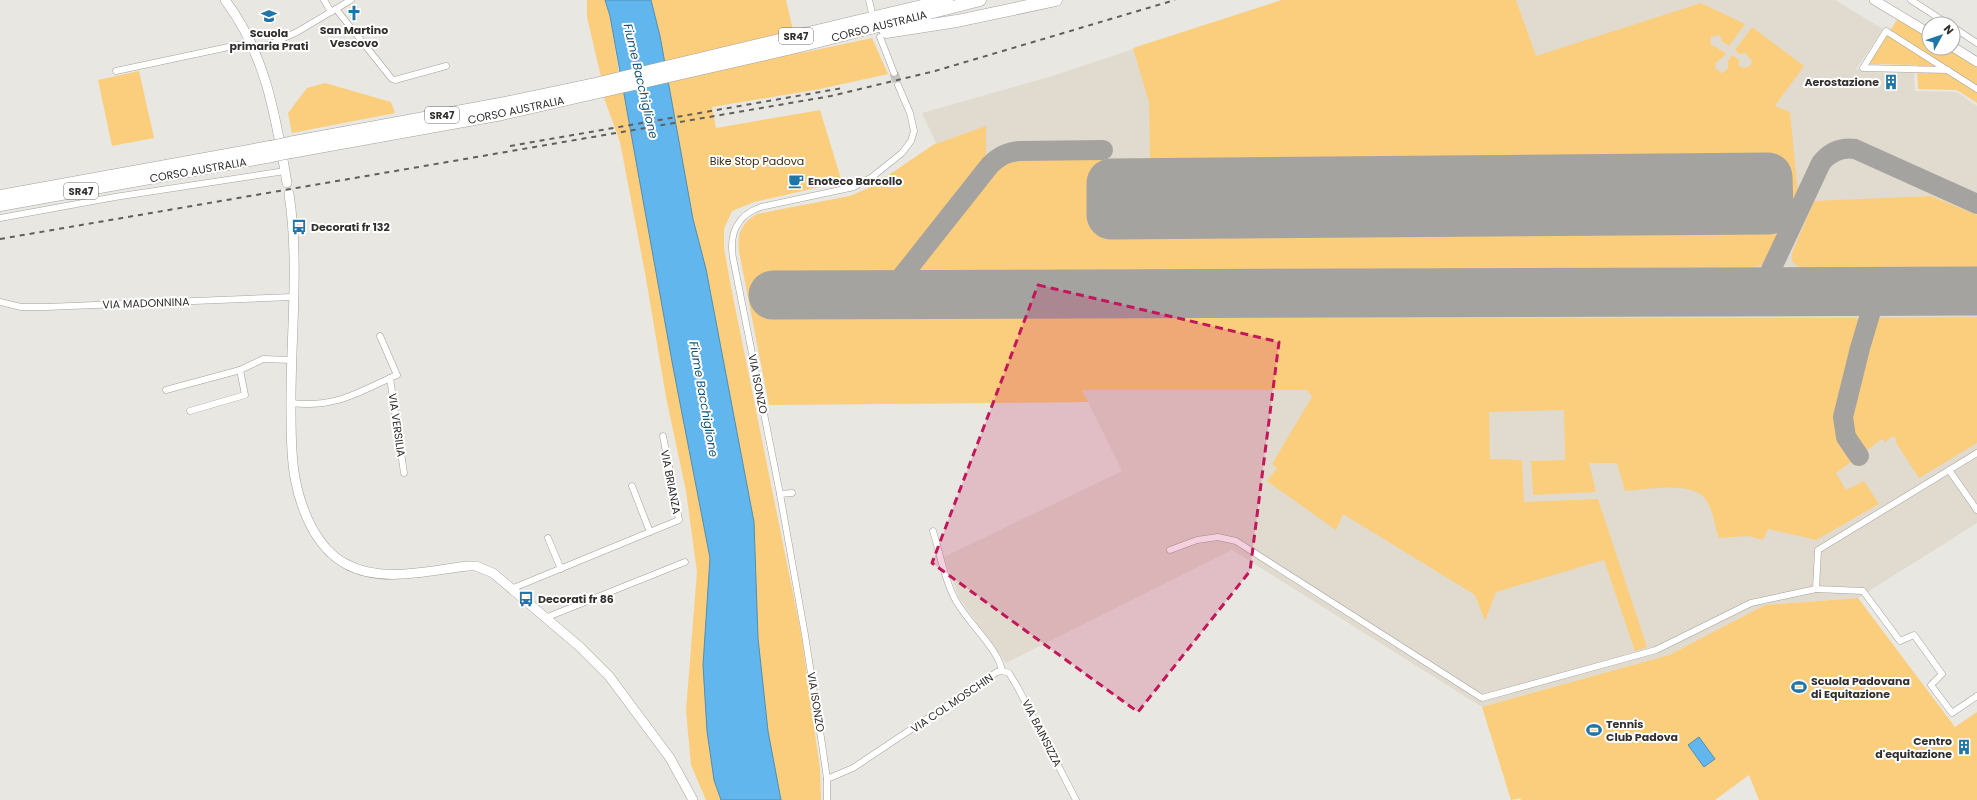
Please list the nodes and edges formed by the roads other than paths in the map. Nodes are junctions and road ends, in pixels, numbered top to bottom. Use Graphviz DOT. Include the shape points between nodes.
graph roads {
  1 [pos="226,0"];
  2 [pos="324,0"];
  3 [pos="351,0"];
  4 [pos="869,0"];
  5 [pos="947,0"];
  6 [pos="980,0"];
  7 [pos="1056,0"];
  8 [pos="1874,0"];
  9 [pos="1911,0"];
  10 [pos="334,11"];
  11 [pos="872,13"];
  12 [pos="1936,16"];
  13 [pos="1921,28"];
  14 [pos="1961,32"];
  15 [pos="880,37"];
  16 [pos="252,42"];
  17 [pos="1977,43"];
  18 [pos="796,47"];
  19 [pos="255,51"];
  20 [pos="1961,52"];
  21 [pos="1977,62"];
  22 [pos="446,66"];
  23 [pos="686,67"];
  24 [pos="1948,70"];
  25 [pos="116,71"];
  26 [pos="894,73"];
  27 [pos="898,85"];
  28 [pos="1977,89"];
  29 [pos="271,152"];
  30 [pos="285,171"];
  31 [pos="287,183"];
  32 [pos="289,194"];
  33 [pos="0,196"];
  34 [pos="0,205"];
  35 [pos="0,218"];
  36 [pos="292,297"];
  37 [pos="0,302"];
  38 [pos="380,336"];
  39 [pos="291,360"];
  40 [pos="240,370"];
  41 [pos="390,378"];
  42 [pos="166,390"];
  43 [pos="291,403"];
  44 [pos="190,411"];
  45 [pos="663,436"];
  46 [pos="1977,453"];
  47 [pos="1949,470"];
  48 [pos="404,473"];
  49 [pos="632,486"];
  50 [pos="792,493"];
  51 [pos="780,494"];
  52 [pos="1977,510"];
  53 [pos="933,531"];
  54 [pos="650,532"];
  55 [pos="548,538"];
  56 [pos="1170,550"];
  57 [pos="685,562"];
  58 [pos="561,569"];
  59 [pos="511,589"];
  60 [pos="1816,589"];
  61 [pos="545,618"];
  62 [pos="1002,671"];
  63 [pos="1977,696"];
  64 [pos="827,779"];
  65 [pos="692,800"];
  66 [pos="827,800"];
  67 [pos="1076,800"];
  1 -- 16 [label="street"];
  2 -- 10 [label="street"];
  3 -- 10 [label="street"];
  4 -- 11 [label="street"];
  5 -- 23 [label="highway, CORSO AUSTRALIA / SR47"];
  6 -- 18 [label="highway, CORSO AUSTRALIA / SR47"];
  7 -- 18 [label="highway" via="958,21 884,32 824,46"];
  8 -- 13 [label="street"];
  9 -- 12 [label="street"];
  10 -- 19 [label="street" via="297,32"];
  10 -- 22 [label="street" via="392,79"];
  14 -- 17 [label="street"];
  15 -- 26 [label="street"];
  16 -- 19 [label="street"];
  16 -- 25 [label="street"];
  18 -- 23 [label="highway, CORSO AUSTRALIA / SR47"];
  19 -- 30 [label="street" via="272,100"];
  20 -- 21 [label="street"];
  23 -- 29 [label="highway, CORSO AUSTRALIA / SR47, bridge" via="502,114"];
  24 -- 24 [label="street" via="1886,31 1863,68 1870,68"];
  24 -- 28 [label="street"];
  27 -- 51 [label="street, VIA ISONZO" via="914,130 912,141 902,153 854,188 756,209 740,219 734,230 732,253"];
  29 -- 33 [label="highway, CORSO AUSTRALIA / SR47"];
  29 -- 34 [label="highway, CORSO AUSTRALIA / SR47"];
  30 -- 31 [label="street"];
  30 -- 35 [label="street" via="115,197"];
  32 -- 36 [label="street" via="293,240"];
  36 -- 37 [label="street, VIA MADONNINA" via="21,308"];
  36 -- 39 [label="street"];
  38 -- 41 [label="street, VIA VERSILIA" via="398,375"];
  39 -- 40 [label="street" via="263,359"];
  39 -- 43 [label="street"];
  40 -- 42 [label="street"];
  40 -- 44 [label="street" via="245,395"];
  41 -- 43 [label="street, VIA VERSILIA" via="342,400"];
  41 -- 48 [label="street, VIA VERSILIA"];
  43 -- 59 [label="street" via="292,450 300,500 311,526 337,558 358,569 390,574 476,566 492,573"];
  45 -- 54 [label="street, VIA BRIANZA" via="679,520"];
  46 -- 47 [label="street"];
  47 -- 52 [label="street"];
  47 -- 60 [label="street" via="1818,550"];
  49 -- 54 [label="street"];
  50 -- 51 [label="street"];
  51 -- 64 [label="street, VIA ISONZO"];
  53 -- 62 [label="street, VIA COL MOSCHIN" via="954,598 1002,664"];
  54 -- 58 [label="street, VIA BRIANZA"];
  55 -- 58 [label="street"];
  56 -- 60 [label="street" via="1197,540 1218,537 1236,541 1482,698 1656,650 1751,603"];
  57 -- 61 [label="street"];
  58 -- 59 [label="street, VIA BRIANZA"];
  59 -- 61 [label="street"];
  60 -- 63 [label="street" via="1864,592 1900,641 1914,635 1942,674 1931,685 1952,713"];
  61 -- 65 [label="street" via="596,662 618,686 670,758"];
  62 -- 64 [label="street, VIA COL MOSCHIN" via="853,768"];
  62 -- 67 [label="street, VIA BAINSIZZA" via="1009,674 1018,688"];
  64 -- 66 [label="street, VIA ISONZO"];
}
